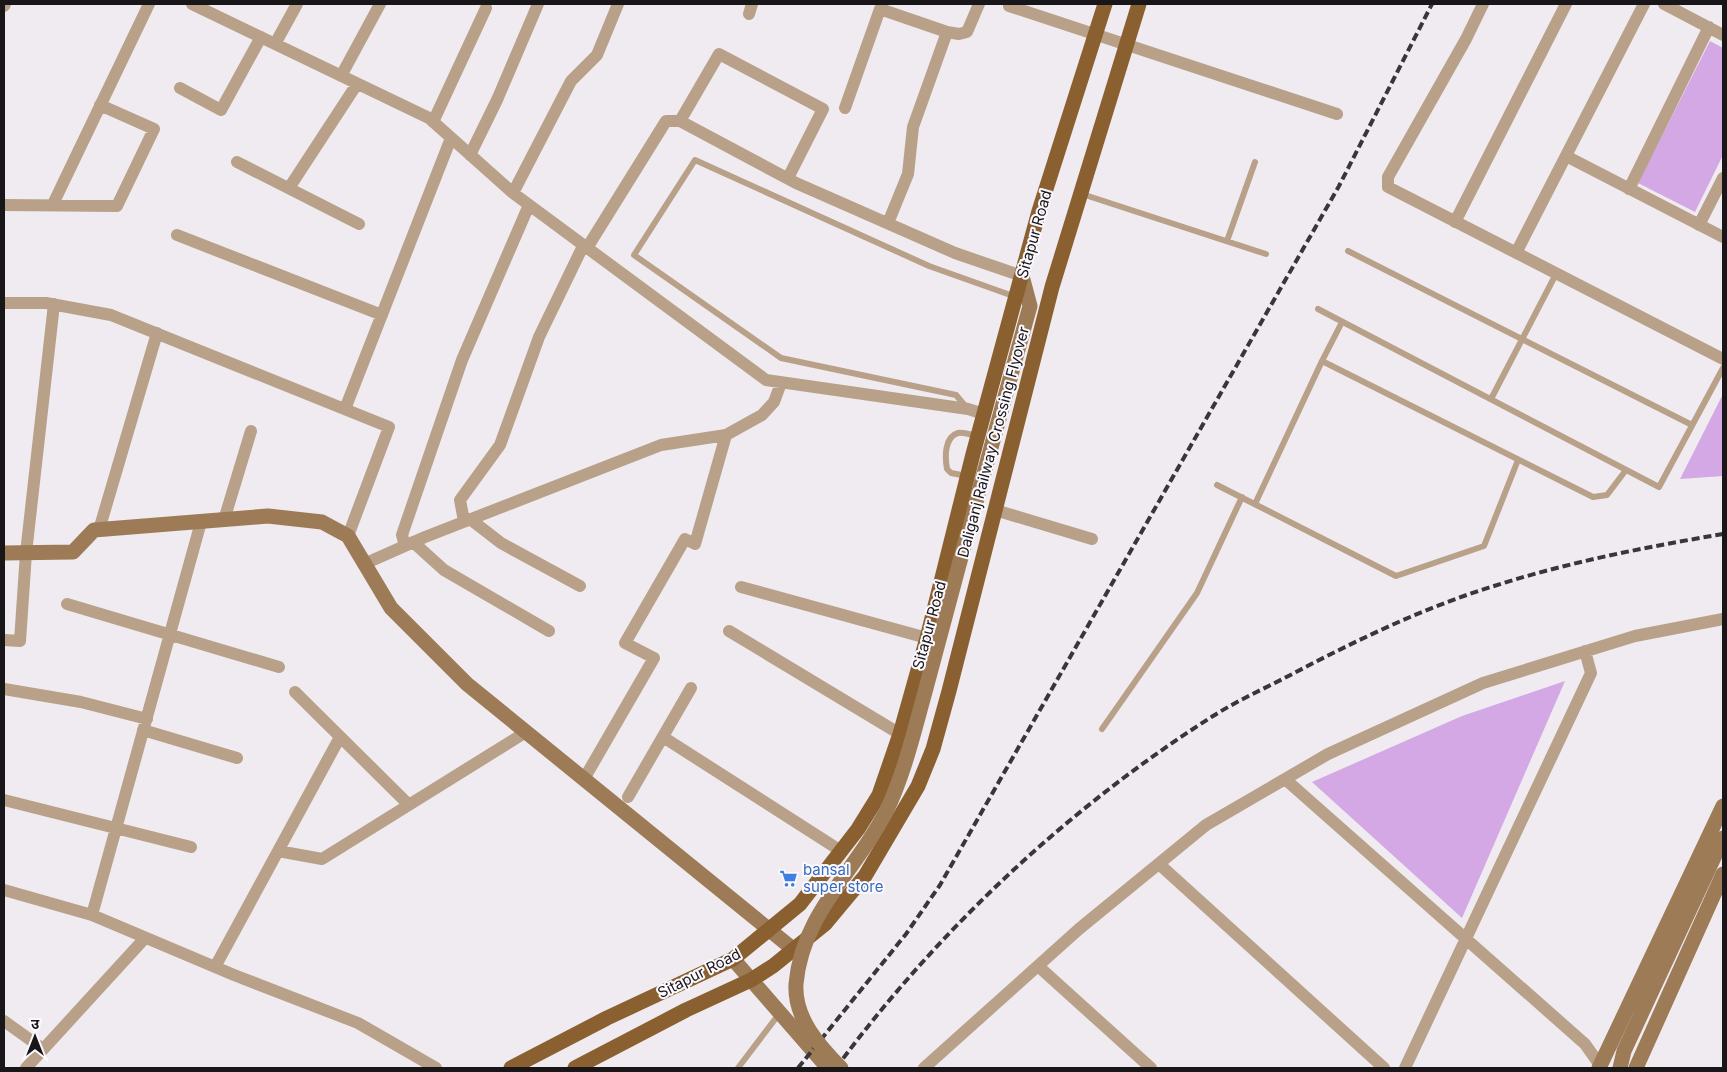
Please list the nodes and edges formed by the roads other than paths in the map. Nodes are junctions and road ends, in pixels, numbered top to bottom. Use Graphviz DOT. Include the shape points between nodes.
graph roads {
  1 [pos="149,4"];
  2 [pos="192,4"];
  3 [pos="297,4"];
  4 [pos="380,4"];
  5 [pos="538,4"];
  6 [pos="618,4"];
  7 [pos="979,4"];
  8 [pos="1105,4"];
  9 [pos="1139,4"];
  10 [pos="1482,4"];
  11 [pos="1566,4"];
  12 [pos="1644,4"];
  13 [pos="1664,4"];
  14 [pos="1006,5"];
  15 [pos="486,8"];
  16 [pos="1709,28"];
  17 [pos="947,32"];
  18 [pos="1723,35"];
  19 [pos="1095,36"];
  20 [pos="261,37"];
  21 [pos="275,44"];
  22 [pos="1126,46"];
  23 [pos="340,76"];
  24 [pos="357,84"];
  25 [pos="180,88"];
  26 [pos="100,105"];
  27 [pos="845,108"];
  28 [pos="1337,114"];
  29 [pos="680,121"];
  30 [pos="433,122"];
  31 [pos="451,138"];
  32 [pos="470,155"];
  33 [pos="1566,156"];
  34 [pos="238,162"];
  35 [pos="1255,162"];
  36 [pos="788,178"];
  37 [pos="1723,178"];
  38 [pos="289,188"];
  39 [pos="1630,189"];
  40 [pos="513,193"];
  41 [pos="1080,193"];
  42 [pos="53,204"];
  43 [pos="4,205"];
  44 [pos="529,205"];
  45 [pos="1455,222"];
  46 [pos="888,223"];
  47 [pos="359,224"];
  48 [pos="1699,225"];
  49 [pos="177,235"];
  50 [pos="1723,237"];
  51 [pos="1227,241"];
  52 [pos="585,247"];
  53 [pos="1348,251"];
  54 [pos="1516,253"];
  55 [pos="1266,254"];
  56 [pos="1556,274"];
  57 [pos="1022,276"];
  58 [pos="1052,287"];
  59 [pos="1016,297"];
  60 [pos="4,303"];
  61 [pos="54,304"];
  62 [pos="1030,306"];
  63 [pos="1318,309"];
  64 [pos="382,315"];
  65 [pos="1342,322"];
  66 [pos="157,333"];
  67 [pos="1522,339"];
  68 [pos="1723,360"];
  69 [pos="1322,361"];
  70 [pos="1723,368"];
  71 [pos="781,383"];
  72 [pos="1491,399"];
  73 [pos="345,409"];
  74 [pos="968,409"];
  75 [pos="984,414"];
  76 [pos="1692,426"];
  77 [pos="251,431"];
  78 [pos="726,435"];
  79 [pos="978,436"];
  80 [pos="1518,460"];
  81 [pos="1626,470"];
  82 [pos="968,476"];
  83 [pos="1217,485"];
  84 [pos="1242,498"];
  85 [pos="1255,504"];
  86 [pos="995,510"];
  87 [pos="224,520"];
  88 [pos="467,520"];
  89 [pos="201,522"];
  90 [pos="99,530"];
  91 [pos="348,536"];
  92 [pos="1092,539"];
  93 [pos="409,544"];
  94 [pos="4,553"];
  95 [pos="26,553"];
  96 [pos="364,564"];
  97 [pos="580,586"];
  98 [pos="741,587"];
  99 [pos="67,604"];
  100 [pos="1723,619"];
  101 [pos="549,631"];
  102 [pos="729,631"];
  103 [pos="170,634"];
  104 [pos="927,638"];
  105 [pos="4,640"];
  106 [pos="1585,651"];
  107 [pos="279,667"];
  108 [pos="692,688"];
  109 [pos="4,689"];
  110 [pos="294,692"];
  111 [pos="145,724"];
  112 [pos="1102,729"];
  113 [pos="526,732"];
  114 [pos="900,734"];
  115 [pos="340,737"];
  116 [pos="663,737"];
  117 [pos="237,758"];
  118 [pos="584,779"];
  119 [pos="1285,779"];
  120 [pos="628,797"];
  121 [pos="4,800"];
  122 [pos="409,805"];
  123 [pos="1723,806"];
  124 [pos="116,828"];
  125 [pos="1723,838"];
  126 [pos="190,847"];
  127 [pos="278,851"];
  128 [pos="841,851"];
  129 [pos="1159,864"];
  130 [pos="1723,874"];
  131 [pos="4,890"];
  132 [pos="92,915"];
  133 [pos="771,929"];
  134 [pos="1467,937"];
  135 [pos="145,938"];
  136 [pos="793,949"];
  137 [pos="733,959"];
  138 [pos="1038,966"];
  139 [pos="215,967"];
  140 [pos="751,980"];
  141 [pos="779,1014"];
  142 [pos="4,1020"];
  143 [pos="43,1049"];
  144 [pos="26,1068"];
  145 [pos="436,1068"];
  146 [pos="511,1068"];
  147 [pos="575,1068"];
  148 [pos="738,1068"];
  149 [pos="828,1068"];
  150 [pos="841,1068"];
  151 [pos="924,1068"];
  152 [pos="1151,1068"];
  153 [pos="1384,1068"];
  154 [pos="1405,1068"];
  155 [pos="1600,1068"];
  156 [pos="1620,1068"];
  157 [pos="1636,1068"];
  1 -- 26 [label="street"];
  2 -- 20 [label="street"];
  3 -- 21 [label="street"];
  4 -- 23 [label="street"];
  5 -- 32 [label="street" via="498,100"];
  6 -- 40 [label="street" via="597,55 572,81"];
  7 -- 17 [label="street" via="968,32"];
  8 -- 19 [label="main road, Sitapur Road"];
  9 -- 22 [label="main road, Sitapur Road"];
  10 -- 45 [label="street" via="1466,39 1388,177 1388,187"];
  11 -- 45 [label="street"];
  12 -- 33 [label="street"];
  13 -- 16 [label="street"];
  14 -- 19 [label="street"];
  15 -- 30 [label="street"];
  16 -- 18 [label="street"];
  16 -- 39 [label="street"];
  17 -- 27 [label="street" via="880,9"];
  17 -- 46 [label="street" via="912,127 908,174"];
  19 -- 22 [label="street"];
  19 -- 57 [label="main road, Sitapur Road" via="1039,211"];
  20 -- 21 [label="street"];
  20 -- 25 [label="street" via="221,110"];
  21 -- 23 [label="street"];
  22 -- 28 [label="street"];
  22 -- 41 [label="main road, Sitapur Road"];
  23 -- 24 [label="street"];
  24 -- 30 [label="street"];
  24 -- 38 [label="street"];
  26 -- 42 [label="street"];
  26 -- 42 [label="street" via="154,129 116,206"];
  29 -- 36 [label="street"];
  29 -- 36 [label="street" via="719,54 823,110"];
  29 -- 52 [label="street" via="666,121"];
  30 -- 31 [label="street"];
  31 -- 32 [label="street"];
  31 -- 64 [label="street"];
  32 -- 40 [label="street"];
  33 -- 39 [label="street"];
  33 -- 54 [label="street"];
  34 -- 38 [label="street"];
  35 -- 51 [label="lane"];
  36 -- 46 [label="street"];
  37 -- 48 [label="street"];
  38 -- 47 [label="street"];
  39 -- 48 [label="street"];
  40 -- 44 [label="street"];
  41 -- 51 [label="lane"];
  41 -- 58 [label="main road, Sitapur Road"];
  42 -- 43 [label="street"];
  44 -- 52 [label="street"];
  44 -- 93 [label="street" via="462,360 402,534"];
  45 -- 54 [label="street"];
  46 -- 57 [label="street"];
  48 -- 50 [label="street"];
  49 -- 64 [label="street"];
  51 -- 55 [label="lane"];
  52 -- 71 [label="street" via="766,380"];
  52 -- 88 [label="street" via="539,337 500,445 460,500"];
  53 -- 67 [label="lane"];
  54 -- 56 [label="street"];
  56 -- 67 [label="lane"];
  56 -- 68 [label="street"];
  57 -- 59 [label="main road, Sitapur Road"];
  57 -- 62 [label="street, Daliganj Railway Crossing Flyover"];
  58 -- 62 [label="street, Daliganj Railway Crossing Flyover"];
  58 -- 86 [label="main road, Sitapur Road"];
  59 -- 74 [label="lane" via="930,266 695,160 634,255 781,358 956,395"];
  59 -- 75 [label="main road, Sitapur Road"];
  60 -- 61 [label="street"];
  61 -- 66 [label="street" via="111,315"];
  61 -- 95 [label="street"];
  62 -- 150 [label="street, Daliganj Railway Crossing Flyover, bridge" via="909,750 891,801 873,835 821,909 802,948 796,984 799,1009 809,1030"];
  63 -- 65 [label="lane"];
  64 -- 73 [label="street"];
  65 -- 69 [label="lane"];
  65 -- 72 [label="lane"];
  66 -- 73 [label="street"];
  66 -- 90 [label="street"];
  67 -- 72 [label="lane"];
  67 -- 76 [label="lane"];
  69 -- 80 [label="lane"];
  69 -- 85 [label="lane"];
  70 -- 76 [label="lane"];
  71 -- 74 [label="street"];
  71 -- 78 [label="street" via="774,402 762,415"];
  72 -- 81 [label="lane"];
  73 -- 91 [label="street" via="389,427"];
  74 -- 75 [label="street"];
  75 -- 79 [label="main road, Sitapur Road"];
  76 -- 81 [label="lane" via="1658,487"];
  77 -- 87 [label="street"];
  78 -- 88 [label="street" via="661,445"];
  78 -- 118 [label="street" via="695,544 685,539 626,643 654,658"];
  79 -- 82 [label="main road, Sitapur Road"];
  79 -- 82 [label="lane" via="959,432 948,443 947,469 950,473"];
  80 -- 81 [label="lane" via="1593,497 1606,495"];
  80 -- 85 [label="lane" via="1484,546 1396,576"];
  82 -- 104 [label="main road, Sitapur Road"];
  83 -- 84 [label="lane"];
  84 -- 85 [label="lane"];
  84 -- 112 [label="lane" via="1196,593"];
  86 -- 92 [label="street"];
  86 -- 136 [label="main road, Sitapur Road" via="933,749 918,786 865,876 825,924"];
  87 -- 89 [label="street"];
  87 -- 91 [label="street" via="268,516 322,522"];
  88 -- 93 [label="street"];
  88 -- 97 [label="street" via="501,543"];
  89 -- 90 [label="street"];
  89 -- 103 [label="street"];
  90 -- 95 [label="street" via="94,530 73,552"];
  91 -- 96 [label="street"];
  93 -- 96 [label="street"];
  93 -- 101 [label="street" via="444,570"];
  94 -- 95 [label="street"];
  95 -- 105 [label="street" via="20,641"];
  96 -- 113 [label="street" via="391,608 466,684"];
  98 -- 104 [label="street"];
  99 -- 103 [label="street"];
  100 -- 106 [label="street" via="1635,636"];
  102 -- 114 [label="street"];
  103 -- 107 [label="street"];
  103 -- 111 [label="street"];
  104 -- 114 [label="main road, Sitapur Road"];
  106 -- 119 [label="street" via="1483,683 1328,754"];
  106 -- 134 [label="street" via="1590,674"];
  108 -- 116 [label="street"];
  109 -- 111 [label="street" via="82,702"];
  110 -- 115 [label="street"];
  111 -- 117 [label="street"];
  111 -- 124 [label="street"];
  113 -- 118 [label="street"];
  113 -- 122 [label="street"];
  114 -- 128 [label="main road, Sitapur Road" via="879,795"];
  115 -- 122 [label="street"];
  115 -- 127 [label="street"];
  116 -- 120 [label="street"];
  116 -- 128 [label="street"];
  118 -- 133 [label="street"];
  119 -- 129 [label="street" via="1206,825"];
  119 -- 134 [label="street"];
  121 -- 124 [label="street"];
  122 -- 127 [label="street" via="322,859"];
  123 -- 155 [label="street"];
  124 -- 126 [label="street"];
  124 -- 132 [label="street"];
  125 -- 156 [label="street" via="1624,1050"];
  127 -- 139 [label="street"];
  128 -- 133 [label="main road, Sitapur Road" via="800,904"];
  129 -- 138 [label="street"];
  129 -- 153 [label="street"];
  130 -- 157 [label="street"];
  131 -- 132 [label="street"];
  132 -- 135 [label="street"];
  133 -- 136 [label="street"];
  133 -- 137 [label="main road, Sitapur Road"];
  134 -- 154 [label="street"];
  134 -- 155 [label="street" via="1585,1044"];
  135 -- 139 [label="street"];
  135 -- 143 [label="street"];
  136 -- 140 [label="main road, Sitapur Road"];
  137 -- 140 [label="street"];
  137 -- 146 [label="main road, Sitapur Road" via="607,1018"];
  138 -- 151 [label="street"];
  138 -- 152 [label="street"];
  139 -- 145 [label="street" via="358,1023"];
  140 -- 141 [label="street"];
  140 -- 147 [label="main road, Sitapur Road"];
  141 -- 148 [label="lane"];
  141 -- 149 [label="street"];
  142 -- 143 [label="street"];
  143 -- 144 [label="street"];
}
